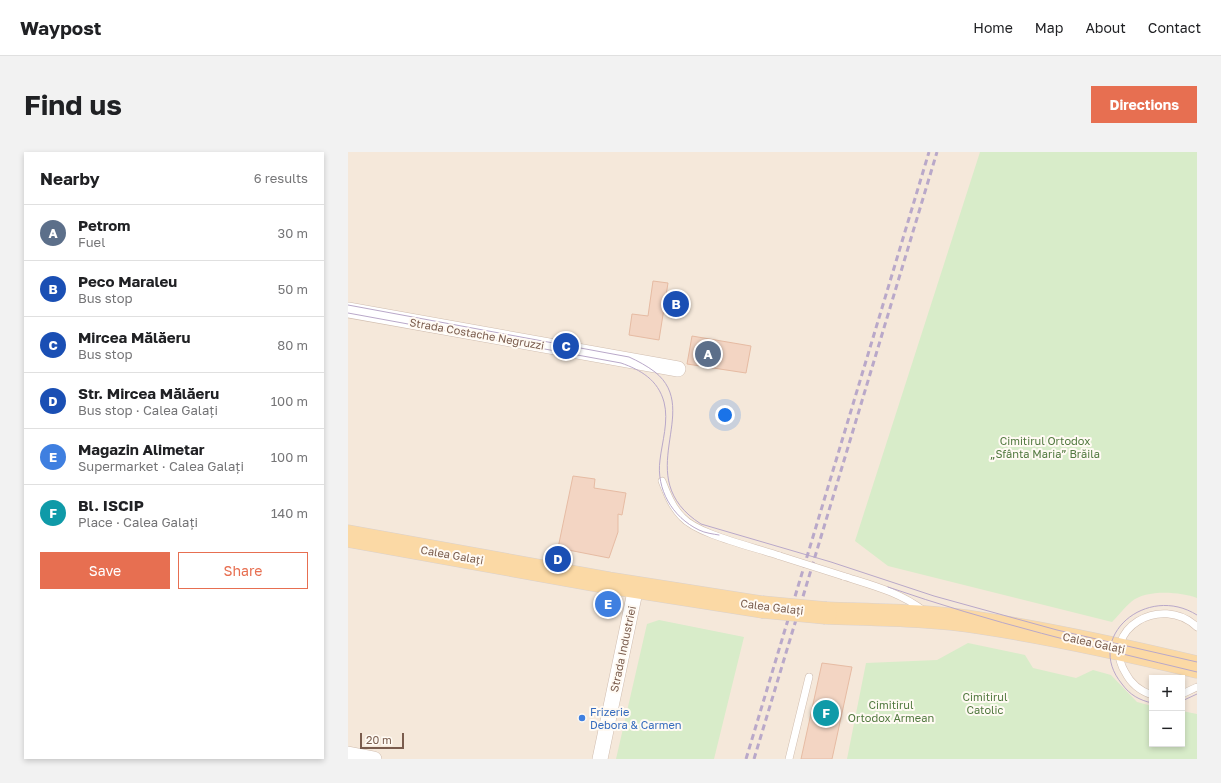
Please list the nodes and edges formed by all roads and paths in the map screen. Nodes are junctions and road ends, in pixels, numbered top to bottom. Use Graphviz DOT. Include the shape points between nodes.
graph roads {
  1 [pos="348,310"];
  2 [pos="678,369"];
  3 [pos="662,481"];
  4 [pos="348,536"];
  5 [pos="636,587"];
  6 [pos="931,618"];
  7 [pos="1197,627"];
  8 [pos="1119,648"];
  9 [pos="1197,667"];
  10 [pos="809,677"];
  11 [pos="1197,687"];
  12 [pos="1185,693"];
  13 [pos="1149,694"];
  14 [pos="348,754"];
  15 [pos="374,759"];
  16 [pos="600,759"];
  17 [pos="789,759"];
  1 -- 2 [label="street, Strada Costache Negruzzi"];
  3 -- 6 [label="lane, bridge" via="682,518 699,529 901,596"];
  4 -- 5 [label="main road, Calea Galați"];
  5 -- 6 [label="main road, Calea Galați, bridge" via="762,607"];
  5 -- 16 [label="street, Strada Industriei"];
  6 -- 8 [label="main road, Calea Galați" via="980,623"];
  7 -- 8 [label="lane" via="1169,613 1150,615 1127,632"];
  8 -- 9 [label="main road, Calea Galați"];
  8 -- 13 [label="lane" via="1121,666 1128,679 1136,688"];
  10 -- 17 [label="lane"];
  11 -- 12 [label="lane"];
  14 -- 15 [label="street"];
}
